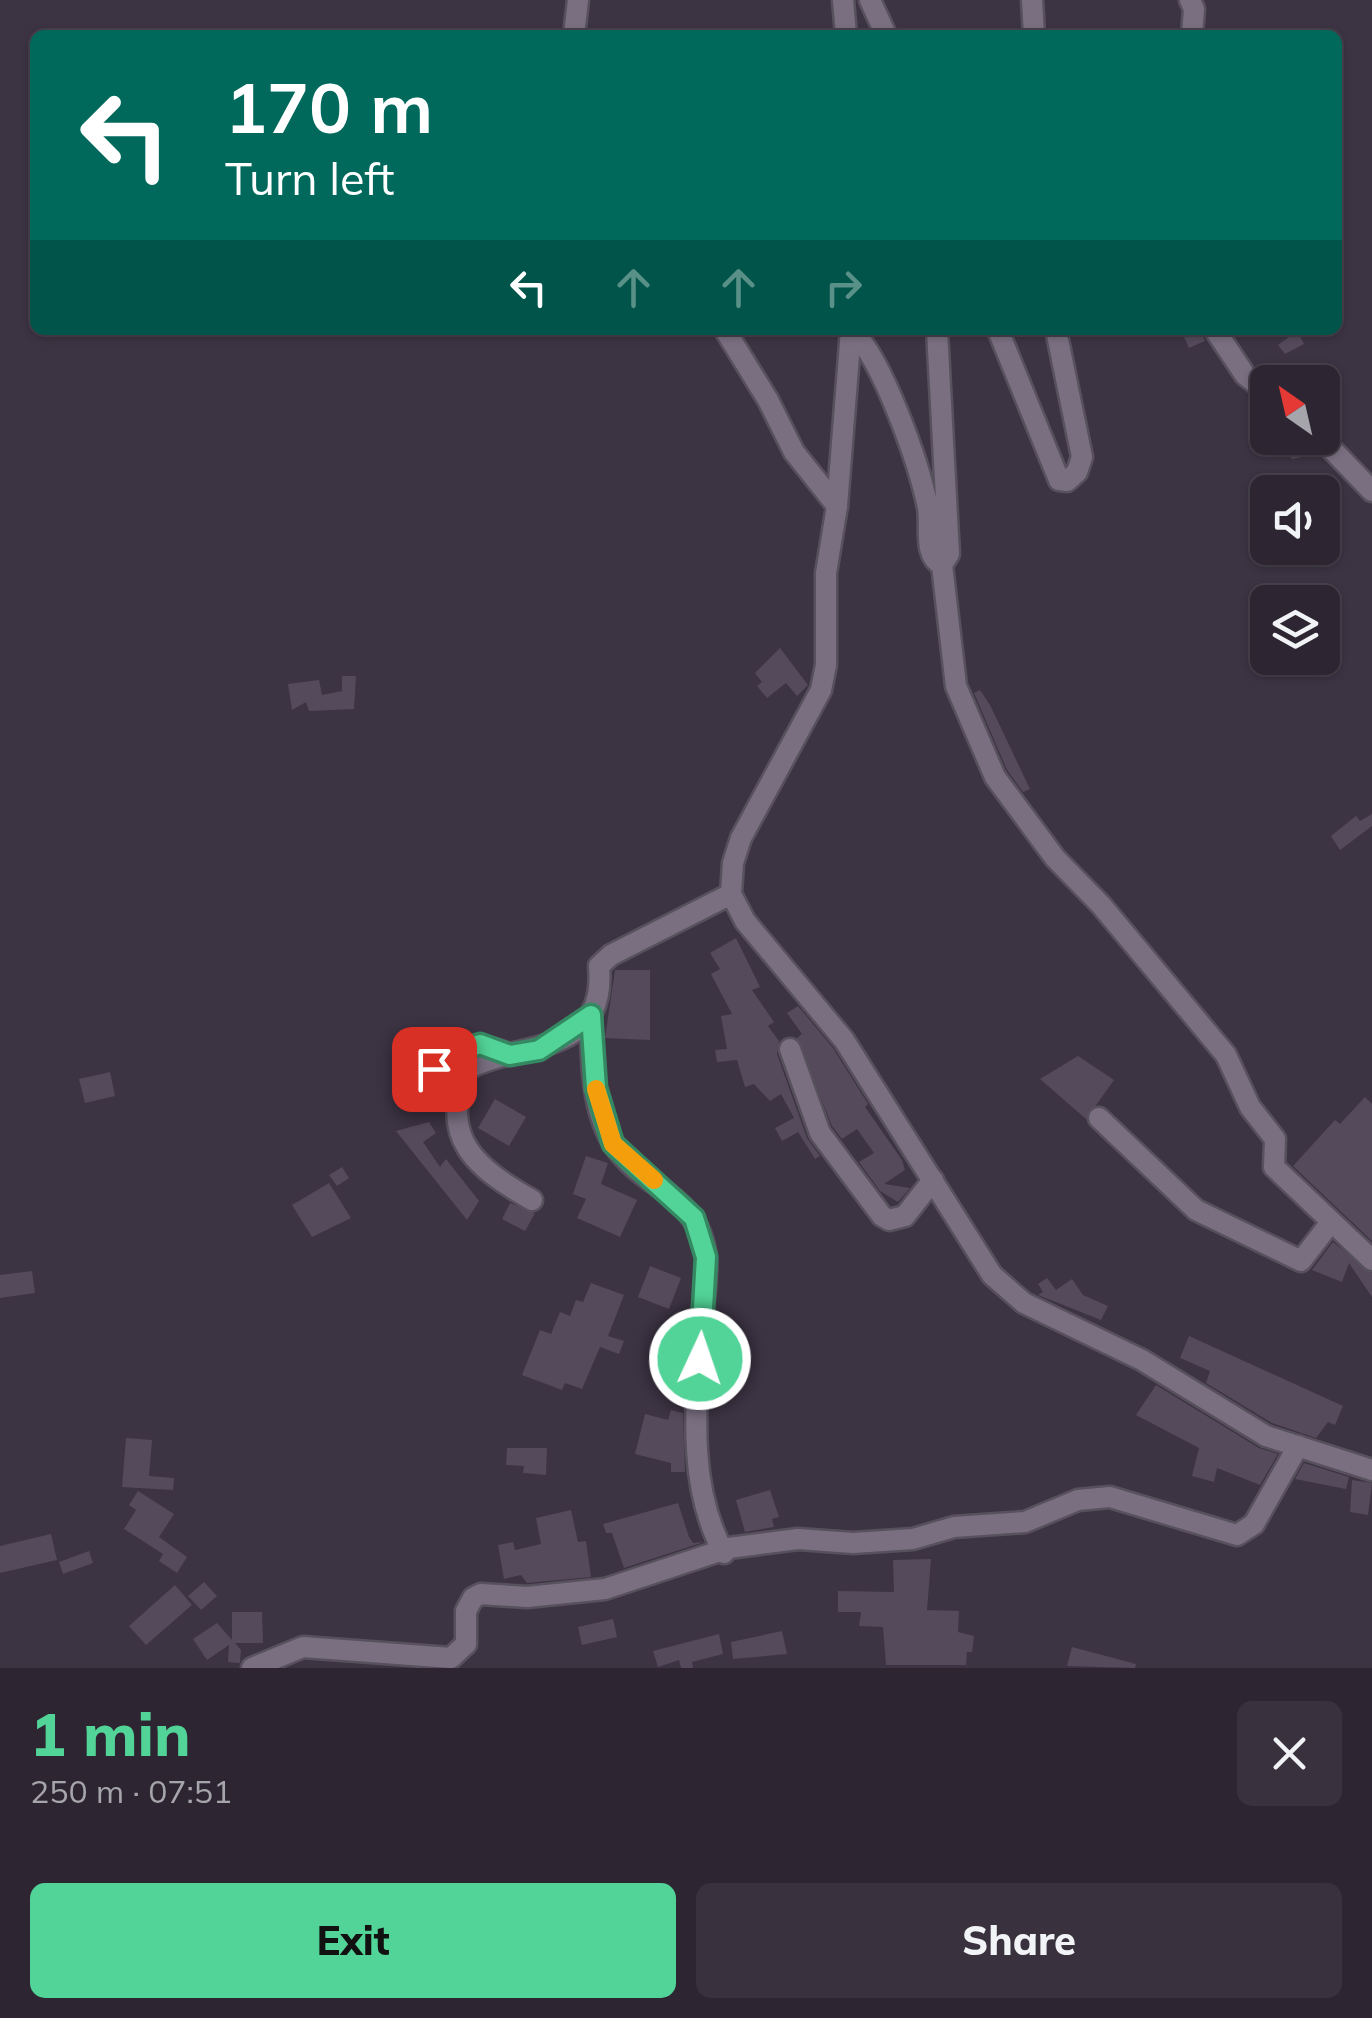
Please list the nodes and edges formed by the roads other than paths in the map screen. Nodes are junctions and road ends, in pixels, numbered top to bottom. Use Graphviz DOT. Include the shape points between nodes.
graph roads {
  1 [pos="578,0"];
  2 [pos="843,0"];
  3 [pos="870,0"];
  4 [pos="1032,0"];
  5 [pos="1190,0"];
  6 [pos="575,30"];
  7 [pos="846,30"];
  8 [pos="884,30"];
  9 [pos="1034,30"];
  10 [pos="1192,30"];
  11 [pos="728,335"];
  12 [pos="851,335"];
  13 [pos="855,335"];
  14 [pos="937,335"];
  15 [pos="1000,335"];
  16 [pos="1057,335"];
  17 [pos="1218,335"];
  18 [pos="1250,379"];
  19 [pos="1337,455"];
  20 [pos="1372,491"];
  21 [pos="837,506"];
  22 [pos="942,565"];
  23 [pos="731,894"];
  24 [pos="591,1015"];
  25 [pos="790,1049"];
  26 [pos="510,1055"];
  27 [pos="434,1069"];
  28 [pos="1099,1118"];
  29 [pos="933,1180"];
  30 [pos="532,1200"];
  31 [pos="1332,1222"];
  32 [pos="1372,1260"];
  33 [pos="1298,1446"];
  34 [pos="1372,1470"];
  35 [pos="724,1553"];
  36 [pos="252,1668"];
  1 -- 6 [label="street"];
  2 -- 7 [label="street"];
  3 -- 8 [label="street"];
  4 -- 9 [label="street"];
  5 -- 10 [label="street"];
  11 -- 21 [label="street" via="794,452"];
  12 -- 21 [label="street"];
  13 -- 22 [label="street" via="904,433 929,512 930,551"];
  14 -- 22 [label="street" via="949,554"];
  15 -- 16 [label="street" via="1048,459 1067,482 1082,456"];
  17 -- 18 [label="street"];
  19 -- 20 [label="street"];
  21 -- 23 [label="street" via="826,573 821,690 741,838"];
  22 -- 31 [label="street" via="956,686 994,777 1054,858 1226,1055 1250,1107 1275,1140 1274,1167"];
  23 -- 24 [label="street" via="611,954 599,966"];
  23 -- 29 [label="street" via="745,922 844,1040"];
  24 -- 26 [label="street" via="552,1045"];
  24 -- 35 [label="street" via="596,1088 613,1144 694,1218 706,1257 699,1467 706,1514"];
  25 -- 29 [label="street" via="820,1132 882,1216 906,1216"];
  26 -- 27 [label="street" via="480,1044 451,1054"];
  26 -- 30 [label="street" via="466,1070 457,1128 468,1152"];
  28 -- 31 [label="street" via="1196,1210 1280,1252 1301,1261"];
  29 -- 33 [label="street" via="992,1275 1024,1302 1142,1360 1266,1436"];
  31 -- 32 [label="street"];
  33 -- 34 [label="street"];
  33 -- 35 [label="street" via="1254,1524 1237,1535 1110,1497 1078,1500 1025,1522 954,1527 913,1539 798,1539"];
  35 -- 36 [label="street" via="605,1589 482,1594 466,1611 466,1644 451,1658 303,1647"];
}
